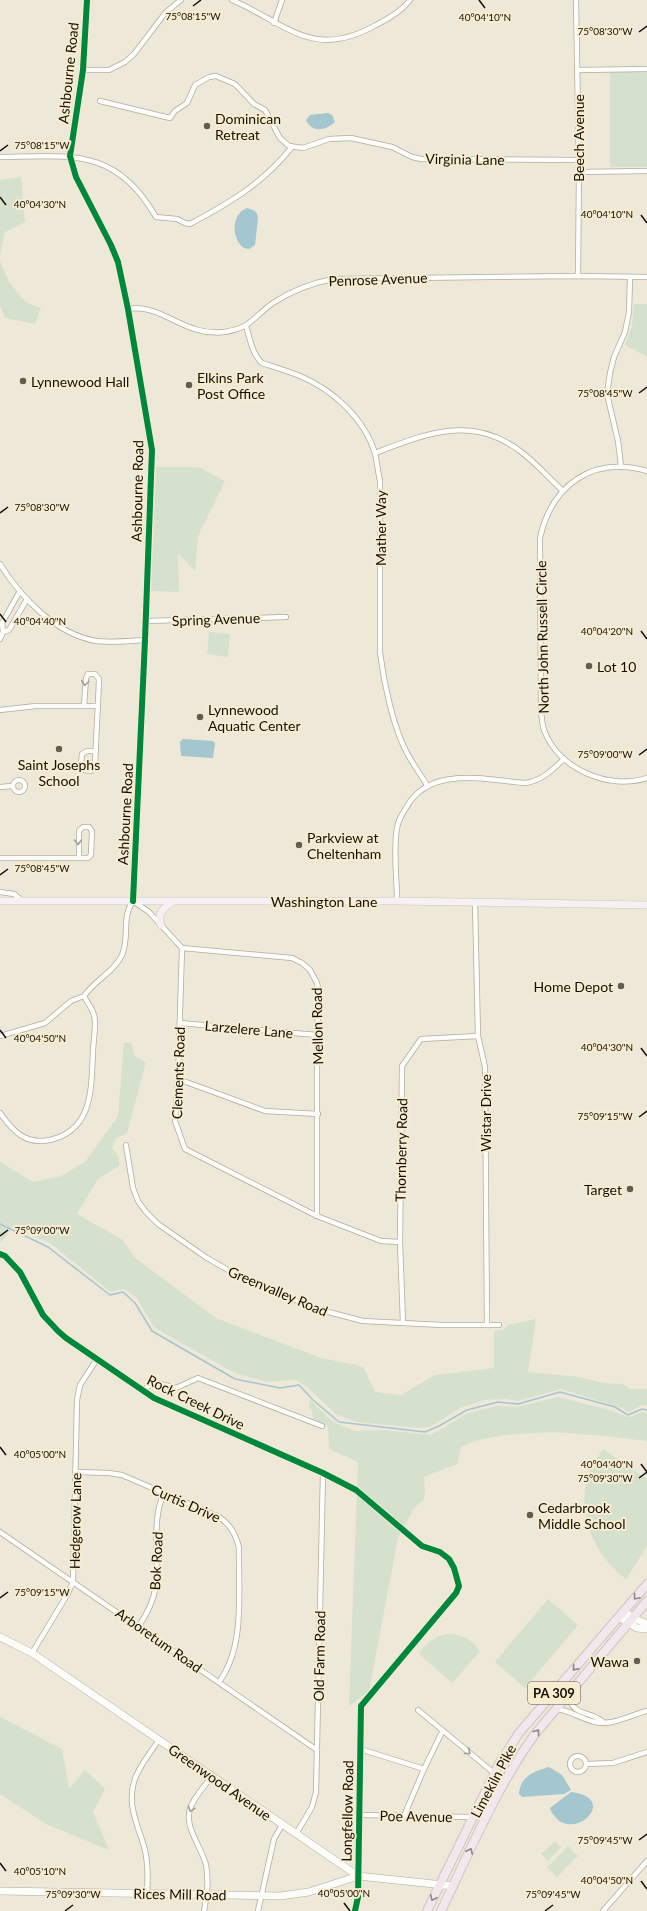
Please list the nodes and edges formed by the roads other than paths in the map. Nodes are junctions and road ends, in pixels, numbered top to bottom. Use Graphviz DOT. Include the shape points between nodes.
graph roads {
  1 [pos="87,0"];
  2 [pos="181,0"];
  3 [pos="232,0"];
  4 [pos="282,0"];
  5 [pos="410,0"];
  6 [pos="576,0"];
  7 [pos="274,23"];
  8 [pos="647,69"];
  9 [pos="83,70"];
  10 [pos="578,70"];
  11 [pos="100,100"];
  12 [pos="292,147"];
  13 [pos="70,156"];
  14 [pos="0,157"];
  15 [pos="579,160"];
  16 [pos="647,171"];
  17 [pos="579,172"];
  18 [pos="578,276"];
  19 [pos="647,277"];
  20 [pos="630,278"];
  21 [pos="128,309"];
  22 [pos="246,326"];
  23 [pos="374,453"];
  24 [pos="621,466"];
  25 [pos="647,471"];
  26 [pos="562,490"];
  27 [pos="0,564"];
  28 [pos="20,591"];
  29 [pos="27,599"];
  30 [pos="286,617"];
  31 [pos="146,621"];
  32 [pos="2,631"];
  33 [pos="0,639"];
  34 [pos="145,640"];
  35 [pos="84,706"];
  36 [pos="97,706"];
  37 [pos="0,710"];
  38 [pos="96,752"];
  39 [pos="564,759"];
  40 [pos="647,778"];
  41 [pos="427,785"];
  42 [pos="12,786"];
  43 [pos="0,787"];
  44 [pos="0,858"];
  45 [pos="79,858"];
  46 [pos="0,892"];
  47 [pos="133,901"];
  48 [pos="173,901"];
  49 [pos="397,901"];
  50 [pos="0,902"];
  51 [pos="24,902"];
  52 [pos="475,902"];
  53 [pos="647,905"];
  54 [pos="161,925"];
  55 [pos="182,948"];
  56 [pos="84,996"];
  57 [pos="180,1023"];
  58 [pos="317,1035"];
  59 [pos="0,1036"];
  60 [pos="478,1036"];
  61 [pos="178,1079"];
  62 [pos="0,1113"];
  63 [pos="318,1114"];
  64 [pos="126,1145"];
  65 [pos="317,1216"];
  66 [pos="400,1242"];
  67 [pos="0,1254"];
  68 [pos="403,1323"];
  69 [pos="487,1325"];
  70 [pos="499,1325"];
  71 [pos="97,1359"];
  72 [pos="143,1391"];
  73 [pos="322,1426"];
  74 [pos="76,1472"];
  75 [pos="323,1472"];
  76 [pos="164,1493"];
  77 [pos="0,1532"];
  78 [pos="73,1582"];
  79 [pos="647,1584"];
  80 [pos="647,1600"];
  81 [pos="622,1614"];
  82 [pos="630,1620"];
  83 [pos="647,1624"];
  84 [pos="139,1626"];
  85 [pos="647,1629"];
  86 [pos="0,1637"];
  87 [pos="32,1653"];
  88 [pos="219,1682"];
  89 [pos="568,1695"];
  90 [pos="556,1709"];
  91 [pos="418,1710"];
  92 [pos="647,1711"];
  93 [pos="360,1712"];
  94 [pos="602,1721"];
  95 [pos="442,1732"];
  96 [pos="159,1740"];
  97 [pos="360,1749"];
  98 [pos="318,1750"];
  99 [pos="647,1752"];
  100 [pos="586,1764"];
  101 [pos="424,1769"];
  102 [pos="494,1773"];
  103 [pos="212,1776"];
  104 [pos="358,1815"];
  105 [pos="404,1816"];
  106 [pos="473,1817"];
  107 [pos="282,1825"];
  108 [pos="296,1834"];
  109 [pos="647,1861"];
  110 [pos="358,1876"];
  111 [pos="439,1884"];
  112 [pos="453,1886"];
  113 [pos="0,1891"];
  114 [pos="147,1893"];
  115 [pos="207,1894"];
  116 [pos="261,1896"];
  117 [pos="204,1911"];
  118 [pos="258,1911"];
  119 [pos="355,1911"];
  120 [pos="427,1911"];
  121 [pos="442,1911"];
  122 [pos="603,1911"];
  1 -- 9 [label="street, Ashbourne Road"];
  2 -- 9 [label="street" via="166,12 134,54 122,64 109,70"];
  3 -- 7 [label="street"];
  4 -- 7 [label="street"];
  5 -- 7 [label="street" via="391,17 368,30 345,38 314,39 298,35"];
  6 -- 10 [label="street, Beech Avenue"];
  8 -- 10 [label="street"];
  9 -- 13 [label="street, Ashbourne Road"];
  10 -- 15 [label="street, Beech Avenue"];
  11 -- 12 [label="street" via="170,118 187,103 195,85 209,77 222,77 236,84 254,104 265,110 284,144"];
  12 -- 13 [label="street" via="277,166 231,202 190,224 177,219 156,217 132,183 116,170 101,163"];
  12 -- 15 [label="street, Virginia Lane" via="303,148 329,139 346,138 386,145 421,159"];
  13 -- 14 [label="street"];
  13 -- 21 [label="street, Ashbourne Road" via="76,177 114,252"];
  15 -- 17 [label="street, Beech Avenue"];
  16 -- 17 [label="street"];
  17 -- 18 [label="street, Beech Avenue"];
  18 -- 20 [label="street, Penrose Avenue"];
  18 -- 22 [label="street, Penrose Avenue" via="332,279 309,285 283,297"];
  19 -- 20 [label="street, Penrose Avenue"];
  20 -- 24 [label="street" via="629,312 625,332 611,367 607,394"];
  21 -- 22 [label="street, Penrose Avenue" via="152,310 186,327 206,332 225,332"];
  21 -- 31 [label="street, Ashbourne Road" via="152,450"];
  22 -- 23 [label="street, Mather Way" via="258,360 300,376 327,391 347,408 362,428"];
  23 -- 26 [label="street" via="408,440 449,430 484,432 520,451"];
  23 -- 41 [label="street, Mather Way" via="380,481 380,653 383,676 407,753"];
  24 -- 25 [label="street, North John Russell Circle"];
  24 -- 26 [label="street, North John Russell Circle" via="593,472"];
  26 -- 39 [label="street, North John Russell Circle" via="551,506 540,538 541,708 544,730"];
  27 -- 28 [label="street"];
  28 -- 29 [label="street"];
  28 -- 32 [label="street" via="2,623"];
  29 -- 32 [label="street" via="9,630"];
  29 -- 34 [label="street" via="56,623 85,638 98,641"];
  30 -- 31 [label="street, Spring Avenue"];
  31 -- 34 [label="street, Ashbourne Road"];
  32 -- 33 [label="street"];
  34 -- 47 [label="street, Ashbourne Road"];
  35 -- 36 [label="street"];
  36 -- 35 [label="street, one-way" via="99,678 90,673 86,678"];
  35 -- 37 [label="street" via="36,706"];
  36 -- 38 [label="street"];
  38 -- 38 [label="street" via="87,751 82,754 81,764 84,770 94,769"];
  39 -- 40 [label="street, North John Russell Circle" via="581,771 615,783 635,782"];
  39 -- 41 [label="street" via="544,778 535,782 460,778"];
  41 -- 49 [label="street" via="409,802 397,826"];
  42 -- 43 [label="street"];
  44 -- 45 [label="street"];
  45 -- 45 [label="street, one-way" via="88,858 91,855 92,831 89,827 83,827 79,831"];
  46 -- 51 [label="street" via="14,894"];
  47 -- 48 [label="main road, Washington Lane"];
  47 -- 51 [label="main road, Washington Lane"];
  47 -- 54 [label="street"];
  47 -- 56 [label="street, Ashbourne Road" via="127,910 125,942 118,964 92,985"];
  48 -- 49 [label="main road, Washington Lane"];
  48 -- 54 [label="main road" via="160,912"];
  49 -- 52 [label="main road, Washington Lane"];
  50 -- 51 [label="main road, Washington Lane"];
  52 -- 53 [label="main road, Washington Lane"];
  52 -- 60 [label="street, Wistar Drive"];
  54 -- 55 [label="street"];
  55 -- 57 [label="street, Clements Road"];
  55 -- 58 [label="street, Mellon Road" via="280,956 302,963 310,970 319,992"];
  56 -- 59 [label="street" via="71,1001 45,1023"];
  56 -- 62 [label="street" via="94,1019 91,1092 83,1117 61,1135 49,1140 34,1141 15,1132"];
  57 -- 58 [label="street, Larzelere Lane"];
  57 -- 61 [label="street, Clements Road"];
  58 -- 63 [label="street, Mellon Road"];
  60 -- 66 [label="street, Thornberry Road" via="421,1039 402,1066"];
  60 -- 69 [label="street, Wistar Drive" via="485,1067"];
  61 -- 63 [label="street" via="265,1111"];
  61 -- 65 [label="street, Clements Road" via="175,1120 185,1149"];
  63 -- 65 [label="street, Mellon Road"];
  64 -- 68 [label="street, Greenvalley Road" via="133,1188 146,1212 158,1224 219,1266 244,1279 332,1314 363,1321"];
  65 -- 66 [label="street, Clements Road" via="381,1241"];
  66 -- 68 [label="street, Thornberry Road"];
  67 -- 71 [label="street, Rock Creek Drive" via="6,1256 20,1272 51,1324"];
  68 -- 69 [label="street, Greenvalley Road"];
  69 -- 70 [label="street, Greenvalley Road"];
  71 -- 72 [label="street, Rock Creek Drive"];
  71 -- 74 [label="street, Hedgerow Lane" via="80,1385 78,1395"];
  72 -- 73 [label="street, Rock Creek Drive" via="153,1382 176,1388 198,1378"];
  72 -- 75 [label="street, Rock Creek Drive" via="173,1408"];
  74 -- 76 [label="street, Curtis Drive" via="118,1474"];
  74 -- 78 [label="street, Hedgerow Lane"];
  75 -- 93 [label="street, Rock Creek Drive" via="356,1490 422,1546 440,1552 449,1559 459,1586 453,1597 364,1702"];
  75 -- 98 [label="street, Old Farm Road"];
  76 -- 84 [label="street, Bok Road" via="158,1509 155,1592"];
  76 -- 88 [label="street, Curtis Drive" via="223,1519 236,1536 237,1634 233,1655"];
  77 -- 78 [label="street, Arboretum Road"];
  78 -- 84 [label="street, Arboretum Road"];
  78 -- 87 [label="street, Hedgerow Lane"];
  79 -- 81 [label="highway, PA 309, one-way"];
  80 -- 82 [label="highway, PA 309"];
  81 -- 82 [label="main road"];
  81 -- 102 [label="highway, Limekiln Pike / PA 309, one-way" via="519,1733"];
  82 -- 83 [label="main road"];
  82 -- 85 [label="main road" via="637,1628"];
  82 -- 89 [label="highway, Limekiln Pike / PA 309"];
  84 -- 88 [label="street, Arboretum Road"];
  86 -- 87 [label="main road, Greenwood Avenue"];
  87 -- 96 [label="main road, Greenwood Avenue"];
  88 -- 98 [label="street, Arboretum Road"];
  89 -- 90 [label="highway, Limekiln Pike / PA 309"];
  89 -- 94 [label="street" via="576,1709"];
  90 -- 94 [label="street" via="587,1720"];
  112 -- 90 [label="highway, Limekiln Pike / PA 309, one-way" via="505,1781 521,1754"];
  91 -- 95 [label="street"];
  92 -- 94 [label="street" via="625,1720"];
  93 -- 97 [label="street, Longfellow Road"];
  95 -- 101 [label="street"];
  95 -- 102 [label="street, one-way"];
  96 -- 103 [label="main road, Greenwood Avenue"];
  96 -- 114 [label="street" via="136,1777 132,1797 134,1818 145,1853"];
  97 -- 101 [label="street"];
  97 -- 104 [label="street, Longfellow Road"];
  98 -- 108 [label="street, Old Farm Road" via="316,1792 312,1806"];
  99 -- 100 [label="street" via="613,1763"];
  101 -- 105 [label="street"];
  102 -- 106 [label="highway, Limekiln Pike / PA 309"];
  103 -- 107 [label="main road, Greenwood Avenue"];
  103 -- 115 [label="street, one-way" via="191,1806 188,1817 206,1864"];
  104 -- 105 [label="street, Poe Avenue"];
  104 -- 110 [label="street, Longfellow Road"];
  105 -- 106 [label="street, Poe Avenue"];
  106 -- 111 [label="highway, Limekiln Pike / PA 309"];
  107 -- 108 [label="main road, Greenwood Avenue"];
  107 -- 116 [label="street" via="274,1839"];
  108 -- 110 [label="main road, Greenwood Avenue"];
  109 -- 122 [label="street"];
  110 -- 111 [label="main road, Greenwood Avenue"];
  110 -- 116 [label="main road, Rices Mill Road" via="309,1892"];
  110 -- 119 [label="street, Longfellow Road"];
  111 -- 112 [label="main road, Greenwood Avenue"];
  111 -- 120 [label="highway, Limekiln Pike / PA 309, one-way"];
  112 -- 121 [label="highway, Limekiln Pike / PA 309"];
  113 -- 114 [label="main road, Rices Mill Road"];
  114 -- 115 [label="main road, Rices Mill Road"];
  115 -- 116 [label="main road, Rices Mill Road"];
  115 -- 117 [label="street"];
  116 -- 118 [label="street"];
}
